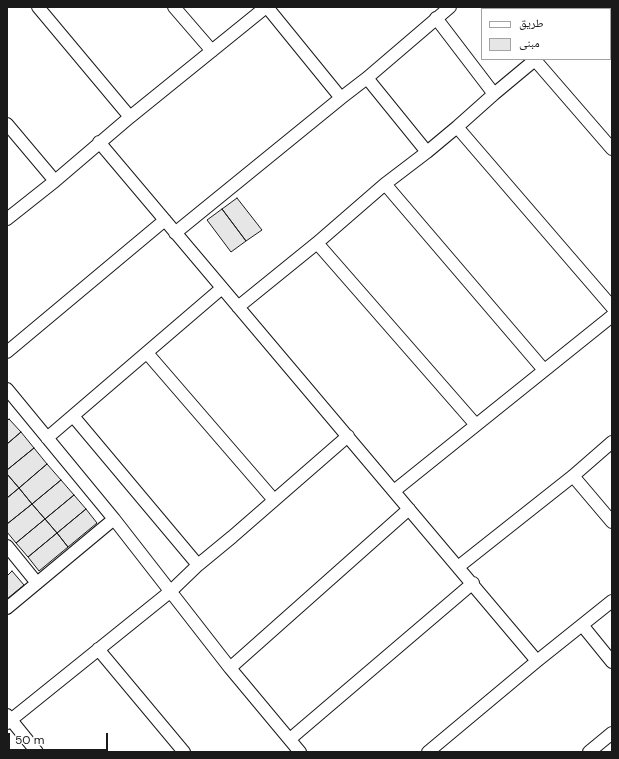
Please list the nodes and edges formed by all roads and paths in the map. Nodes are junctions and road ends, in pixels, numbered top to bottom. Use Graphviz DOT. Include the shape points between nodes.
graph roads {
  1 [pos="38,7"];
  2 [pos="174,7"];
  3 [pos="266,7"];
  4 [pos="450,7"];
  5 [pos="436,18"];
  6 [pos="212,51"];
  7 [pos="536,60"];
  8 [pos="367,78"];
  9 [pos="494,94"];
  10 [pos="340,98"];
  11 [pos="130,117"];
  12 [pos="7,124"];
  13 [pos="457,127"];
  14 [pos="99,142"];
  15 [pos="612,149"];
  16 [pos="427,152"];
  17 [pos="55,181"];
  18 [pos="385,184"];
  19 [pos="7,219"];
  20 [pos="165,220"];
  21 [pos="175,233"];
  22 [pos="317,243"];
  23 [pos="222,288"];
  24 [pos="238,307"];
  25 [pos="612,307"];
  26 [pos="612,316"];
  27 [pos="7,352"];
  28 [pos="147,353"];
  29 [pos="544,370"];
  30 [pos="7,389"];
  31 [pos="73,416"];
  32 [pos="476,425"];
  33 [pos="348,436"];
  34 [pos="47,438"];
  35 [pos="612,442"];
  36 [pos="573,476"];
  37 [pos="394,491"];
  38 [pos="274,500"];
  39 [pos="409,509"];
  40 [pos="114,518"];
  41 [pos="612,522"];
  42 [pos="7,546"];
  43 [pos="198,565"];
  44 [pos="458,567"];
  45 [pos="37,583"];
  46 [pos="472,583"];
  47 [pos="171,591"];
  48 [pos="612,601"];
  49 [pos="7,608"];
  50 [pos="582,625"];
  51 [pos="98,649"];
  52 [pos="537,661"];
  53 [pos="612,662"];
  54 [pos="230,668"];
  55 [pos="8,719"];
  56 [pos="612,733"];
  57 [pos="290,739"];
  58 [pos="431,751"];
  59 [pos="37,752"];
  60 [pos="184,752"];
  61 [pos="300,752"];
  62 [pos="589,752"];
  1 -- 11 [label="street"];
  2 -- 6 [label="street"];
  3 -- 6 [label="street"];
  3 -- 10 [label="street"];
  4 -- 5 [label="street"];
  5 -- 8 [label="street"];
  5 -- 9 [label="street"];
  6 -- 11 [label="street"];
  7 -- 9 [label="street"];
  7 -- 15 [label="street"];
  8 -- 10 [label="street"];
  8 -- 16 [label="street"];
  9 -- 13 [label="street"];
  10 -- 21 [label="street"];
  11 -- 14 [label="street"];
  12 -- 17 [label="street"];
  13 -- 16 [label="street"];
  13 -- 25 [label="street"];
  14 -- 17 [label="street"];
  14 -- 20 [label="street"];
  16 -- 18 [label="street"];
  17 -- 19 [label="street"];
  18 -- 22 [label="street"];
  18 -- 29 [label="street"];
  20 -- 21 [label="street"];
  20 -- 27 [label="street"];
  21 -- 23 [label="street"];
  22 -- 24 [label="street"];
  22 -- 32 [label="street"];
  23 -- 24 [label="street"];
  23 -- 28 [label="street"];
  24 -- 33 [label="street"];
  26 -- 29 [label="street"];
  28 -- 31 [label="street"];
  28 -- 38 [label="street"];
  29 -- 32 [label="street"];
  30 -- 34 [label="street"];
  31 -- 34 [label="street"];
  31 -- 43 [label="street"];
  32 -- 37 [label="street"];
  33 -- 37 [label="street"];
  33 -- 38 [label="street"];
  34 -- 40 [label="street"];
  35 -- 36 [label="street"];
  36 -- 41 [label="street"];
  36 -- 44 [label="street"];
  37 -- 39 [label="street"];
  38 -- 43 [label="street"];
  39 -- 44 [label="street"];
  39 -- 54 [label="street"];
  40 -- 45 [label="street"];
  40 -- 47 [label="street"];
  42 -- 45 [label="street"];
  43 -- 47 [label="street"];
  44 -- 46 [label="street"];
  45 -- 49 [label="street"];
  46 -- 52 [label="street"];
  46 -- 57 [label="street"];
  47 -- 51 [label="street"];
  47 -- 54 [label="street"];
  48 -- 50 [label="street"];
  50 -- 52 [label="street"];
  50 -- 53 [label="street"];
  51 -- 55 [label="street"];
  51 -- 60 [label="street"];
  52 -- 58 [label="street"];
  54 -- 57 [label="street"];
  55 -- 59 [label="street"];
  56 -- 62 [label="street"];
  57 -- 61 [label="street"];
}
